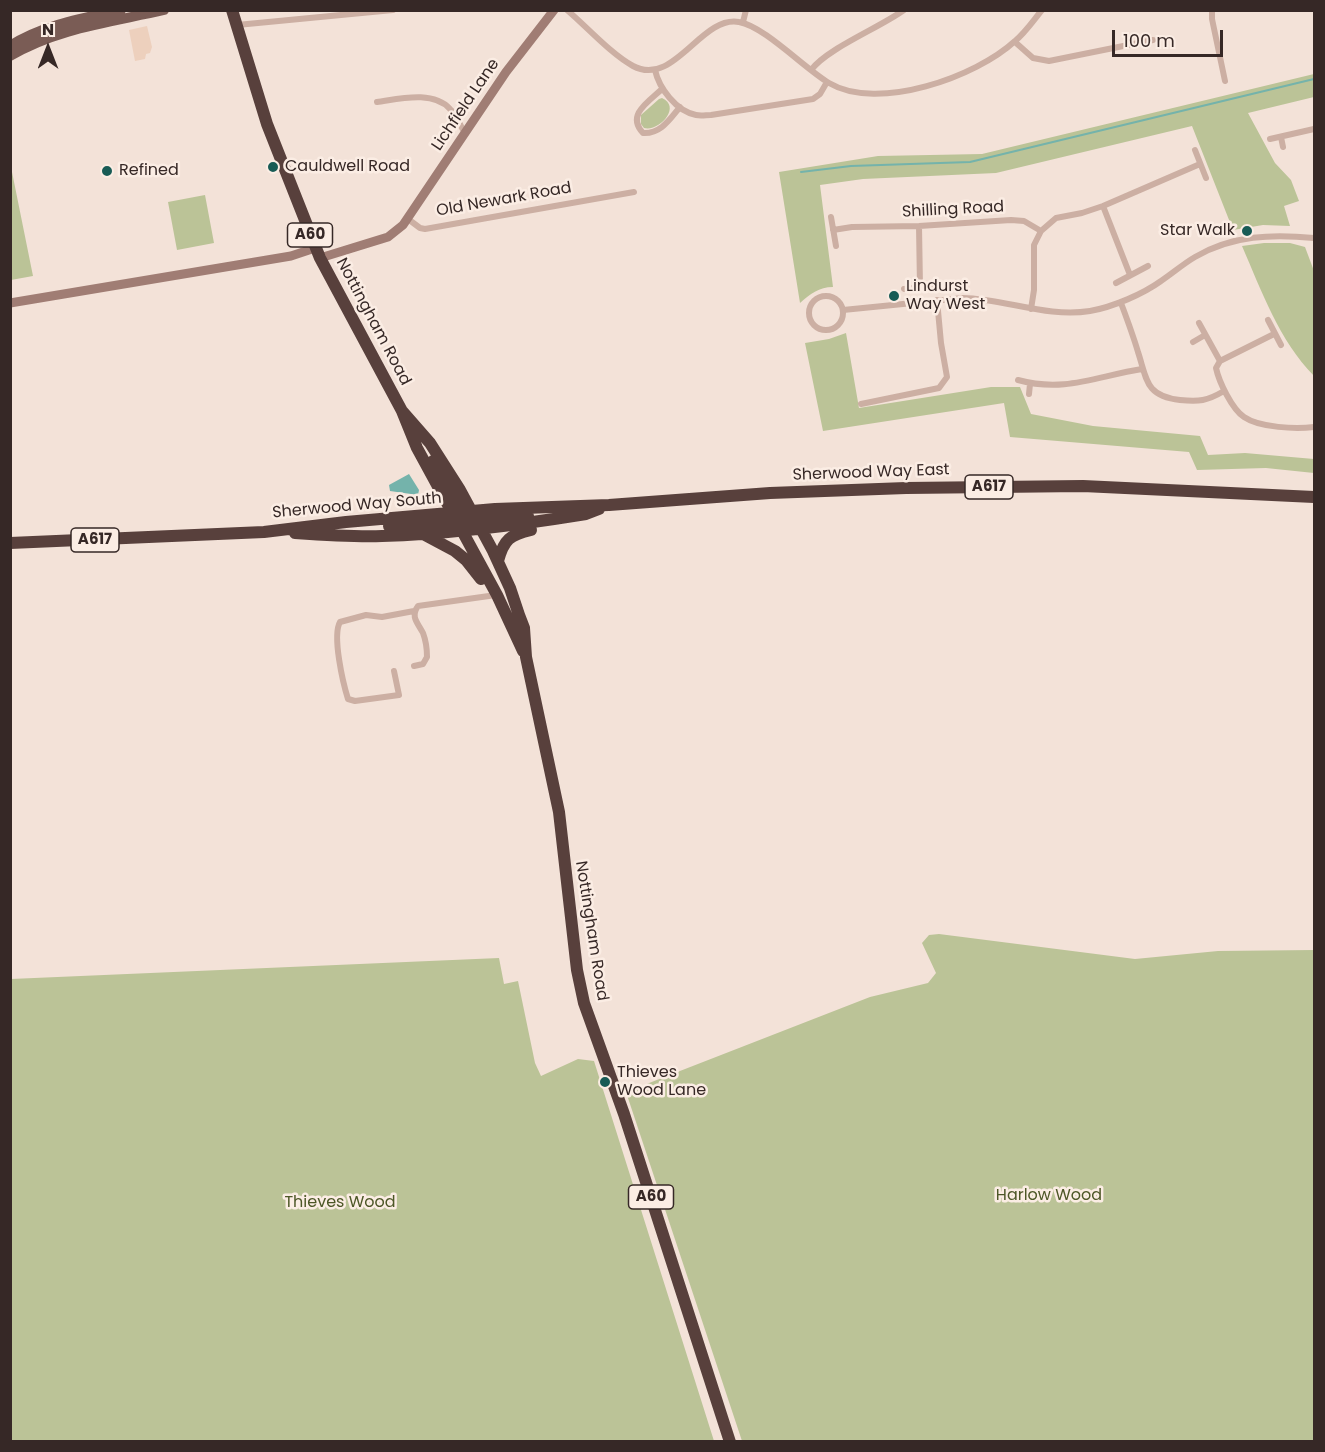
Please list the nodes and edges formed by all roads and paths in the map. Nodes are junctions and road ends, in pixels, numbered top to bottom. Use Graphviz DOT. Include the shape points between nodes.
graph roads {
  1 [pos="121,10"];
  2 [pos="164,10"];
  3 [pos="232,10"];
  4 [pos="393,10"];
  5 [pos="554,10"];
  6 [pos="567,10"];
  7 [pos="746,10"];
  8 [pos="904,10"];
  9 [pos="1041,10"];
  10 [pos="1212,10"];
  11 [pos="743,22"];
  12 [pos="237,25"];
  13 [pos="1141,34"];
  14 [pos="1153,40"];
  15 [pos="1015,42"];
  16 [pos="1143,42"];
  17 [pos="10,46"];
  18 [pos="10,56"];
  19 [pos="655,70"];
  20 [pos="811,70"];
  21 [pos="1226,81"];
  22 [pos="827,82"];
  23 [pos="662,89"];
  24 [pos="377,102"];
  25 [pos="680,107"];
  26 [pos="1314,129"];
  27 [pos="465,133"];
  28 [pos="1281,137"];
  29 [pos="1270,139"];
  30 [pos="1283,147"];
  31 [pos="1195,150"];
  32 [pos="1200,164"];
  33 [pos="1206,178"];
  34 [pos="634,192"];
  35 [pos="1102,206"];
  36 [pos="831,217"];
  37 [pos="408,219"];
  38 [pos="919,226"];
  39 [pos="833,230"];
  40 [pos="1041,231"];
  41 [pos="1314,238"];
  42 [pos="836,246"];
  43 [pos="317,253"];
  44 [pos="1149,266"];
  45 [pos="1130,275"];
  46 [pos="1116,284"];
  47 [pos="938,285"];
  48 [pos="920,287"];
  49 [pos="904,289"];
  50 [pos="937,300"];
  51 [pos="10,303"];
  52 [pos="1121,303"];
  53 [pos="1031,309"];
  54 [pos="843,310"];
  55 [pos="1268,320"];
  56 [pos="1199,323"];
  57 [pos="1274,334"];
  58 [pos="1204,335"];
  59 [pos="1193,342"];
  60 [pos="1281,345"];
  61 [pos="1220,361"];
  62 [pos="1142,369"];
  63 [pos="1018,380"];
  64 [pos="1030,384"];
  65 [pos="1224,391"];
  66 [pos="1029,394"];
  67 [pos="861,404"];
  68 [pos="402,411"];
  69 [pos="1314,427"];
  70 [pos="1314,497"];
  71 [pos="609,505"];
  72 [pos="559,518"];
  73 [pos="466,521"];
  74 [pos="264,532"];
  75 [pos="424,534"];
  76 [pos="10,543"];
  77 [pos="498,561"];
  78 [pos="510,588"];
  79 [pos="496,595"];
  80 [pos="414,611"];
  81 [pos="526,657"];
  82 [pos="414,666"];
  83 [pos="394,670"];
  84 [pos="730,1442"];
  1 -- 17 [label="main road" via="75,20"];
  2 -- 18 [label="main road" via="69,30"];
  3 -- 12 [label="highway, Nottingham Road / A60"];
  4 -- 12 [label="street"];
  5 -- 27 [label="street, Lichfield Lane"];
  6 -- 19 [label="street" via="633,66"];
  7 -- 11 [label="street"];
  8 -- 20 [label="street" via="816,63"];
  9 -- 15 [label="street"];
  10 -- 21 [label="street"];
  11 -- 19 [label="street" via="719,25"];
  11 -- 20 [label="street"];
  12 -- 43 [label="highway, Nottingham Road / A60" via="267,124"];
  13 -- 16 [label="street"];
  14 -- 16 [label="street"];
  15 -- 16 [label="street" via="1033,58 1043,61"];
  15 -- 22 [label="street" via="990,59 926,87 862,93"];
  19 -- 23 [label="street"];
  20 -- 22 [label="street"];
  22 -- 25 [label="street" via="813,99 792,103 711,115 695,115"];
  23 -- 25 [label="street"];
  23 -- 25 [label="street" via="638,111 636,120 643,133 659,130"];
  24 -- 27 [label="street" via="439,100 451,109"];
  26 -- 28 [label="street"];
  27 -- 37 [label="street, Lichfield Lane"];
  28 -- 29 [label="street"];
  28 -- 30 [label="street"];
  31 -- 32 [label="street"];
  32 -- 33 [label="street"];
  32 -- 35 [label="street"];
  34 -- 37 [label="street, Old Newark Road" via="425,229"];
  35 -- 40 [label="street" via="1056,218"];
  35 -- 45 [label="street"];
  36 -- 39 [label="street"];
  37 -- 43 [label="street" via="388,237"];
  38 -- 39 [label="street, Shilling Road"];
  38 -- 40 [label="street, Shilling Road" via="1011,220 1024,221"];
  38 -- 48 [label="street"];
  39 -- 42 [label="street"];
  40 -- 53 [label="street" via="1034,245"];
  41 -- 52 [label="street" via="1272,235 1218,246"];
  43 -- 51 [label="street"];
  43 -- 68 [label="highway, Nottingham Road / A60"];
  44 -- 45 [label="street"];
  45 -- 46 [label="street"];
  47 -- 48 [label="street"];
  48 -- 49 [label="street"];
  50 -- 53 [label="street" via="976,298"];
  50 -- 54 [label="street"];
  50 -- 67 [label="street" via="947,377 939,388"];
  52 -- 53 [label="street" via="1090,311"];
  52 -- 62 [label="street"];
  54 -- 54 [label="street" via="841,324 829,331 816,327 809,316 813,303 824,296 837,300"];
  55 -- 57 [label="street"];
  56 -- 58 [label="street"];
  57 -- 60 [label="street"];
  57 -- 61 [label="street"];
  58 -- 59 [label="street"];
  58 -- 61 [label="street"];
  61 -- 65 [label="street" via="1216,368"];
  62 -- 64 [label="street" via="1083,383"];
  62 -- 65 [label="street" via="1151,387 1171,399 1198,402"];
  63 -- 64 [label="street"];
  64 -- 66 [label="street"];
  65 -- 69 [label="street" via="1239,413 1257,424"];
  68 -- 73 [label="highway, Nottingham Road / A60" via="417,448"];
  68 -- 73 [label="highway, Nottingham Road / A60" via="430,443"];
  70 -- 71 [label="highway, Sherwood Way East / A617" via="1083,486 770,493"];
  71 -- 72 [label="highway, Sherwood Way East / A617"];
  71 -- 73 [label="highway, Sherwood Way East / A617" via="562,506"];
  72 -- 73 [label="highway"];
  72 -- 77 [label="highway" via="507,539"];
  73 -- 74 [label="highway, Sherwood Way South / A617" via="346,522"];
  73 -- 75 [label="highway, Sherwood Way South / A617"];
  73 -- 77 [label="highway, Nottingham Road / A60"];
  73 -- 79 [label="highway, Nottingham Road / A60"];
  74 -- 75 [label="highway, Sherwood Way South / A617"];
  74 -- 76 [label="highway, Sherwood Way South / A617"];
  75 -- 79 [label="highway" via="455,550"];
  77 -- 78 [label="highway, Nottingham Road / A60"];
  78 -- 79 [label="street"];
  78 -- 81 [label="highway, Nottingham Road / A60" via="524,628"];
  79 -- 80 [label="street" via="418,606"];
  79 -- 81 [label="highway, Nottingham Road / A60"];
  80 -- 82 [label="street" via="424,635 427,657 423,664"];
  80 -- 83 [label="street" via="382,617 366,615 338,625 336,636 348,699 399,695"];
  81 -- 84 [label="highway, Nottingham Road / A60" via="558,812 584,1003"];
}
